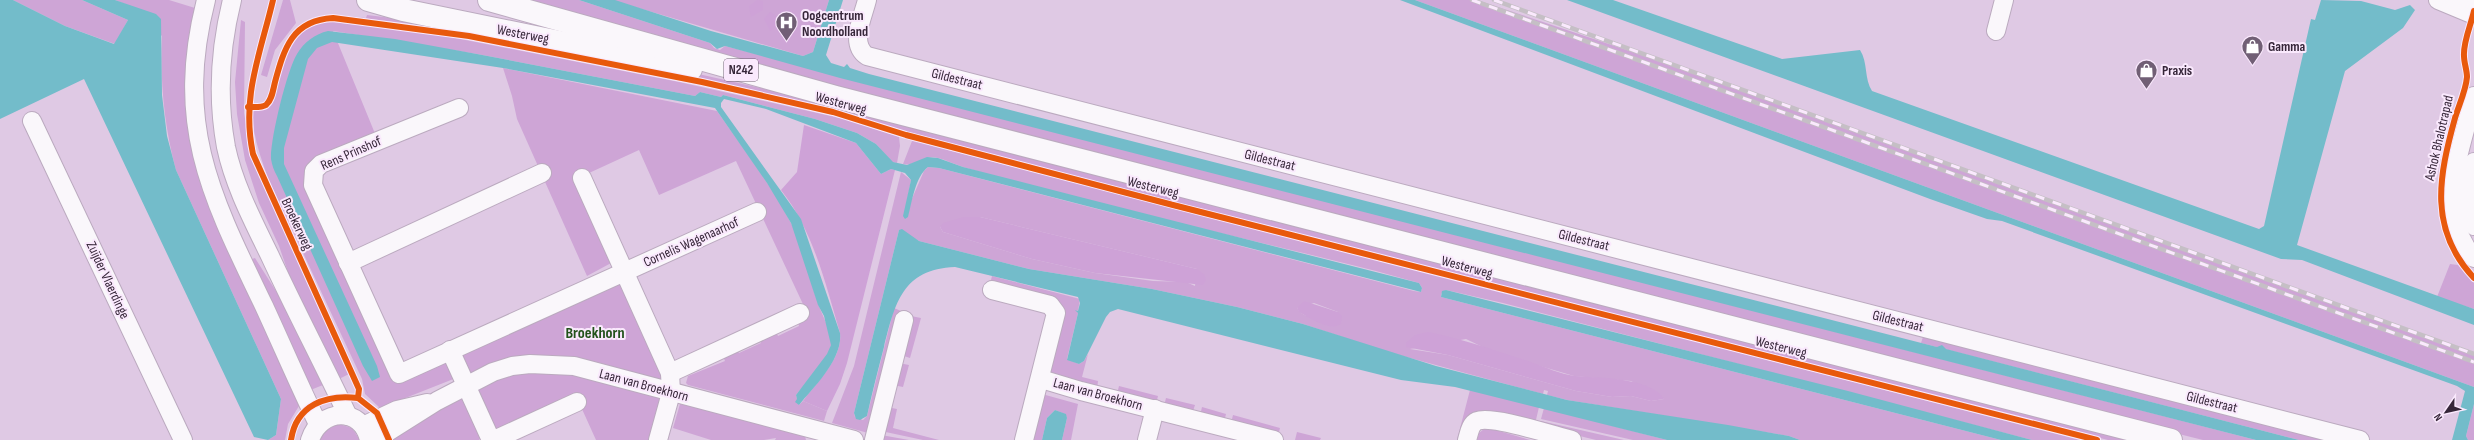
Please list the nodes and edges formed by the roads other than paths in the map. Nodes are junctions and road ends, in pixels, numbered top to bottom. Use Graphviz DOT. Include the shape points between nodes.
graph roads {
  1 [pos="206,0"];
  2 [pos="232,0"];
  3 [pos="368,0"];
  4 [pos="489,0"];
  5 [pos="867,0"];
  6 [pos="2004,0"];
  7 [pos="2438,0"];
  8 [pos="2470,0"];
  9 [pos="2474,0"];
  10 [pos="2474,15"];
  11 [pos="1996,31"];
  12 [pos="836,97"];
  13 [pos="2473,107"];
  14 [pos="460,108"];
  15 [pos="32,120"];
  16 [pos="2474,162"];
  17 [pos="542,173"];
  18 [pos="582,178"];
  19 [pos="757,212"];
  20 [pos="2474,226"];
  21 [pos="2474,258"];
  22 [pos="348,264"];
  23 [pos="625,272"];
  24 [pos="992,290"];
  25 [pos="800,313"];
  26 [pos="904,320"];
  27 [pos="450,350"];
  28 [pos="670,373"];
  29 [pos="1041,378"];
  30 [pos="466,387"];
  31 [pos="672,392"];
  32 [pos="577,402"];
  33 [pos="1155,409"];
  34 [pos="348,416"];
  35 [pos="318,424"];
  36 [pos="369,435"];
  37 [pos="816,435"];
  38 [pos="1268,439"];
  39 [pos="183,440"];
  40 [pos="310,440"];
  41 [pos="491,440"];
  42 [pos="494,440"];
  43 [pos="658,440"];
  44 [pos="854,440"];
  45 [pos="874,440"];
  46 [pos="1024,440"];
  47 [pos="1147,440"];
  48 [pos="1467,440"];
  49 [pos="1572,440"];
  50 [pos="2171,440"];
  51 [pos="2360,440"];
  1 -- 35 [label="street" via="196,52 193,96 199,144 207,176 233,242"];
  2 -- 34 [label="street" via="223,40 220,91 226,148 251,217"];
  3 -- 12 [label="main road, Westerweg / N242" via="403,10"];
  4 -- 12 [label="main road, Westerweg / N242"];
  5 -- 51 [label="street, Gildestraat" via="857,40 860,50 867,56"];
  6 -- 11 [label="street"];
  7 -- 10 [label="street"];
  8 -- 9 [label="street"];
  12 -- 50 [label="main road, Westerweg / N242"];
  13 -- 21 [label="street" via="2453,177 2452,192 2453,210 2458,226"];
  14 -- 22 [label="street, Rens Prinshof" via="321,164 314,171 313,186"];
  15 -- 39 [label="street, Zuijder Vlaerdinge"];
  16 -- 20 [label="street" via="2469,188 2469,206"];
  17 -- 22 [label="street"];
  18 -- 23 [label="street"];
  19 -- 23 [label="street, Cornelis Wagenaarhof"];
  22 -- 27 [label="street, Rens Prinshof" via="400,374"];
  23 -- 27 [label="street, Rens Prinshof"];
  23 -- 28 [label="street"];
  24 -- 29 [label="street, Laan van Broekhorn" via="1050,305 1055,310 1055,320"];
  25 -- 28 [label="street"];
  26 -- 45 [label="street"];
  27 -- 30 [label="street"];
  28 -- 31 [label="street"];
  29 -- 33 [label="street, Laan van Broekhorn" via="1081,391"];
  29 -- 46 [label="street, Laan van Broekhorn"];
  30 -- 31 [label="street, Laan van Broekhorn" via="493,372 512,366 550,363 574,366"];
  30 -- 36 [label="street, Laan van Broekhorn"];
  30 -- 41 [label="street"];
  31 -- 37 [label="street, Laan van Broekhorn"];
  31 -- 43 [label="street"];
  32 -- 42 [label="street"];
  33 -- 38 [label="street, Laan van Broekhorn"];
  33 -- 47 [label="street, Laan van Broekhorn"];
  34 -- 35 [label="street" via="335,415"];
  34 -- 36 [label="street"];
  35 -- 40 [label="street"];
  37 -- 44 [label="street, Laan van Broekhorn"];
  48 -- 49 [label="street" via="1470,428 1476,422 1490,419"];
}
